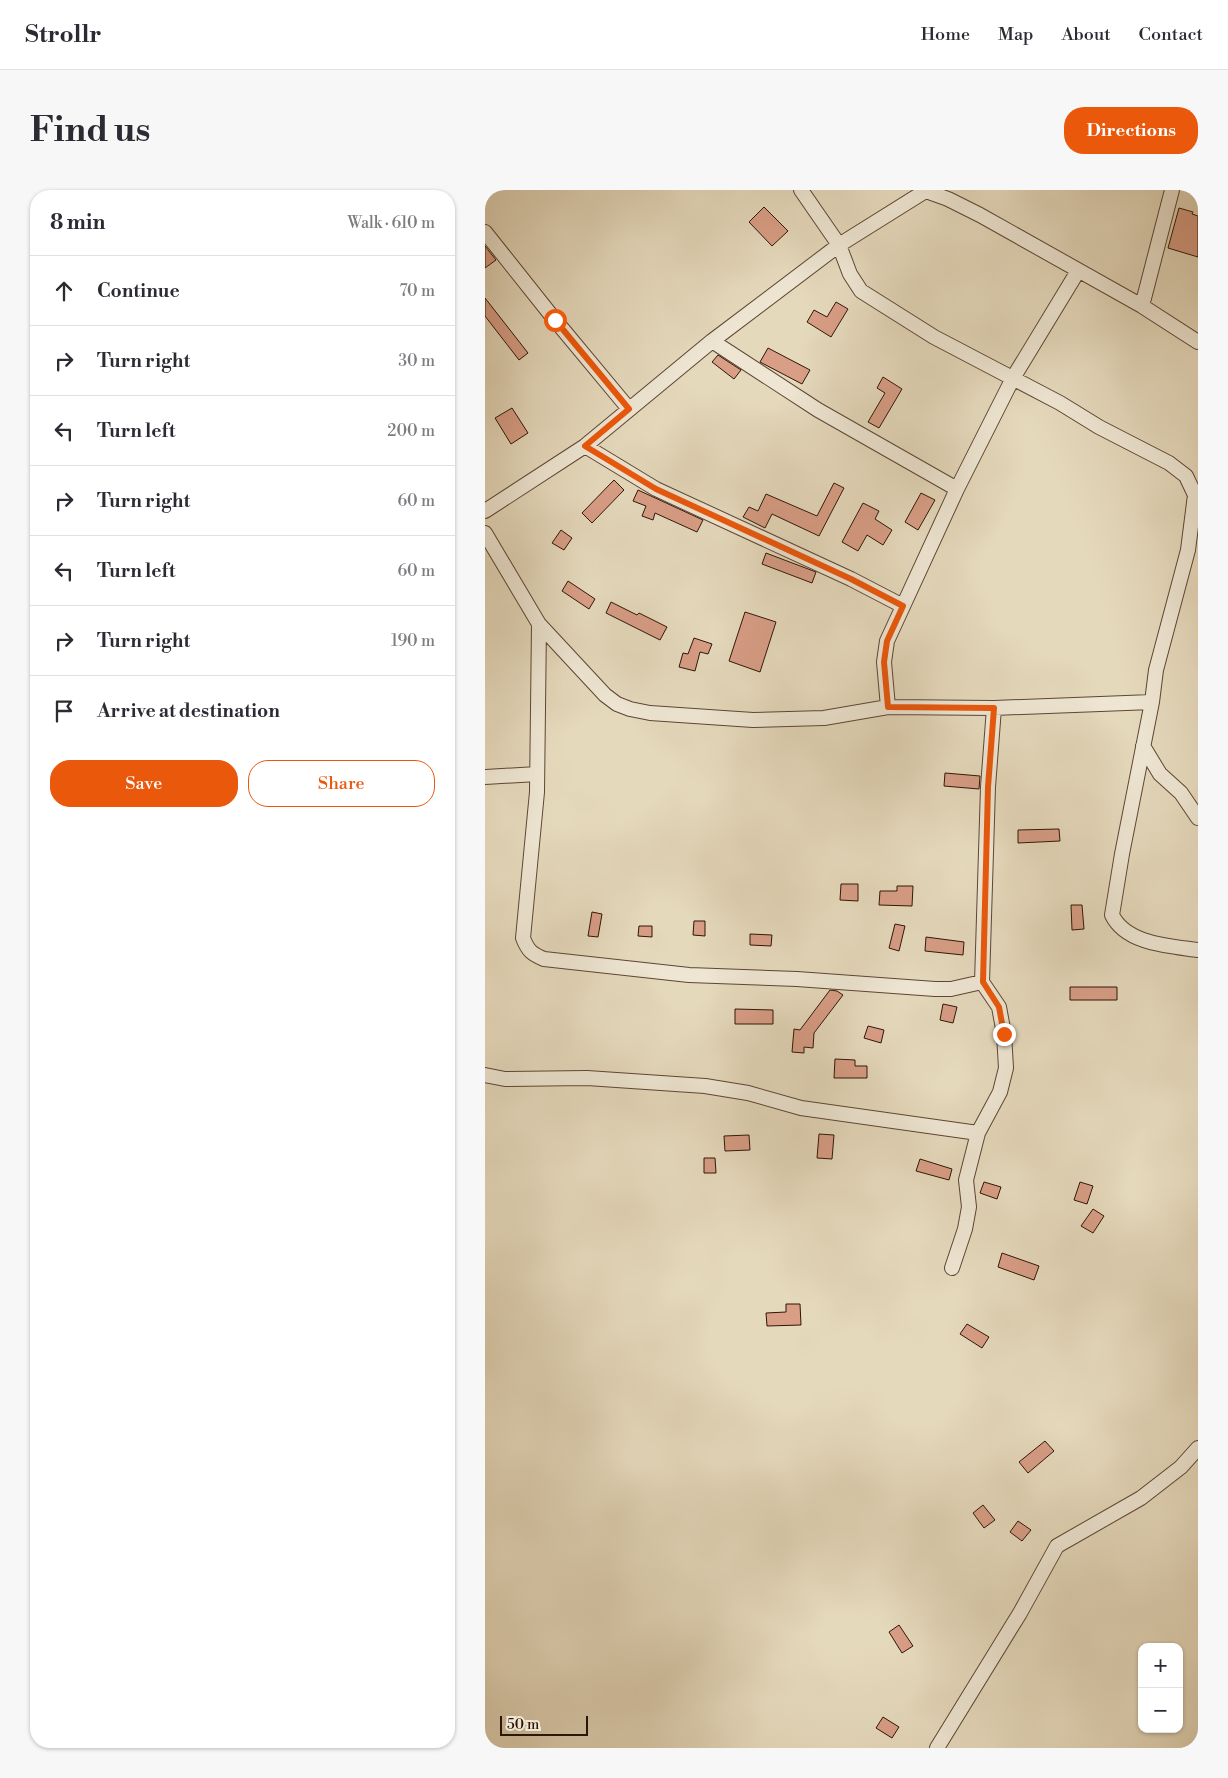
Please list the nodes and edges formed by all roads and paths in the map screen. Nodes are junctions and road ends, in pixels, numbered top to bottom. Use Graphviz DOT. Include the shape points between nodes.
graph roads {
  1 [pos="801,190"];
  2 [pos="925,190"];
  3 [pos="1172,190"];
  4 [pos="485,232"];
  5 [pos="839,245"];
  6 [pos="1078,271"];
  7 [pos="1142,306"];
  8 [pos="712,342"];
  9 [pos="1198,342"];
  10 [pos="1013,378"];
  11 [pos="629,409"];
  12 [pos="585,446"];
  13 [pos="957,489"];
  14 [pos="485,511"];
  15 [pos="485,533"];
  16 [pos="903,606"];
  17 [pos="539,624"];
  18 [pos="1153,702"];
  19 [pos="888,707"];
  20 [pos="994,708"];
  21 [pos="1143,746"];
  22 [pos="537,774"];
  23 [pos="485,777"];
  24 [pos="1198,818"];
  25 [pos="1198,950"];
  26 [pos="983,982"];
  27 [pos="485,1075"];
  28 [pos="978,1133"];
  29 [pos="951,1268"];
  30 [pos="1198,1448"];
  31 [pos="937,1748"];
  1 -- 5 [label="street"];
  2 -- 5 [label="street"];
  2 -- 6 [label="street" via="980,215"];
  3 -- 7 [label="street"];
  4 -- 11 [label="street"];
  5 -- 8 [label="street"];
  5 -- 10 [label="street" via="849,274 861,291 934,337"];
  6 -- 7 [label="street"];
  6 -- 10 [label="street"];
  7 -- 9 [label="street"];
  8 -- 11 [label="street"];
  8 -- 13 [label="street" via="818,410"];
  10 -- 13 [label="street"];
  10 -- 18 [label="street" via="1169,463 1186,476 1195,495 1188,550 1156,670"];
  11 -- 12 [label="street"];
  12 -- 14 [label="street"];
  12 -- 16 [label="street" via="656,489"];
  13 -- 16 [label="street"];
  15 -- 17 [label="street"];
  16 -- 19 [label="street" via="887,641 884,662"];
  17 -- 19 [label="street" via="605,695 630,709 650,713 796,720"];
  17 -- 22 [label="street"];
  18 -- 20 [label="street"];
  18 -- 21 [label="street"];
  19 -- 20 [label="street"];
  20 -- 26 [label="street" via="988,787"];
  21 -- 24 [label="street" via="1160,774 1181,793"];
  21 -- 25 [label="street" via="1112,915 1124,931 1138,938"];
  22 -- 23 [label="street"];
  22 -- 26 [label="street" via="523,938 533,954 545,959 689,975 935,989"];
  26 -- 28 [label="street" via="999,1007 1006,1068 1000,1092"];
  27 -- 28 [label="street" via="505,1079 587,1078 705,1086 749,1093 801,1108"];
  28 -- 29 [label="street" via="966,1180 969,1207 965,1229"];
  30 -- 31 [label="street" via="1181,1467 1141,1498 1057,1546"];
}
